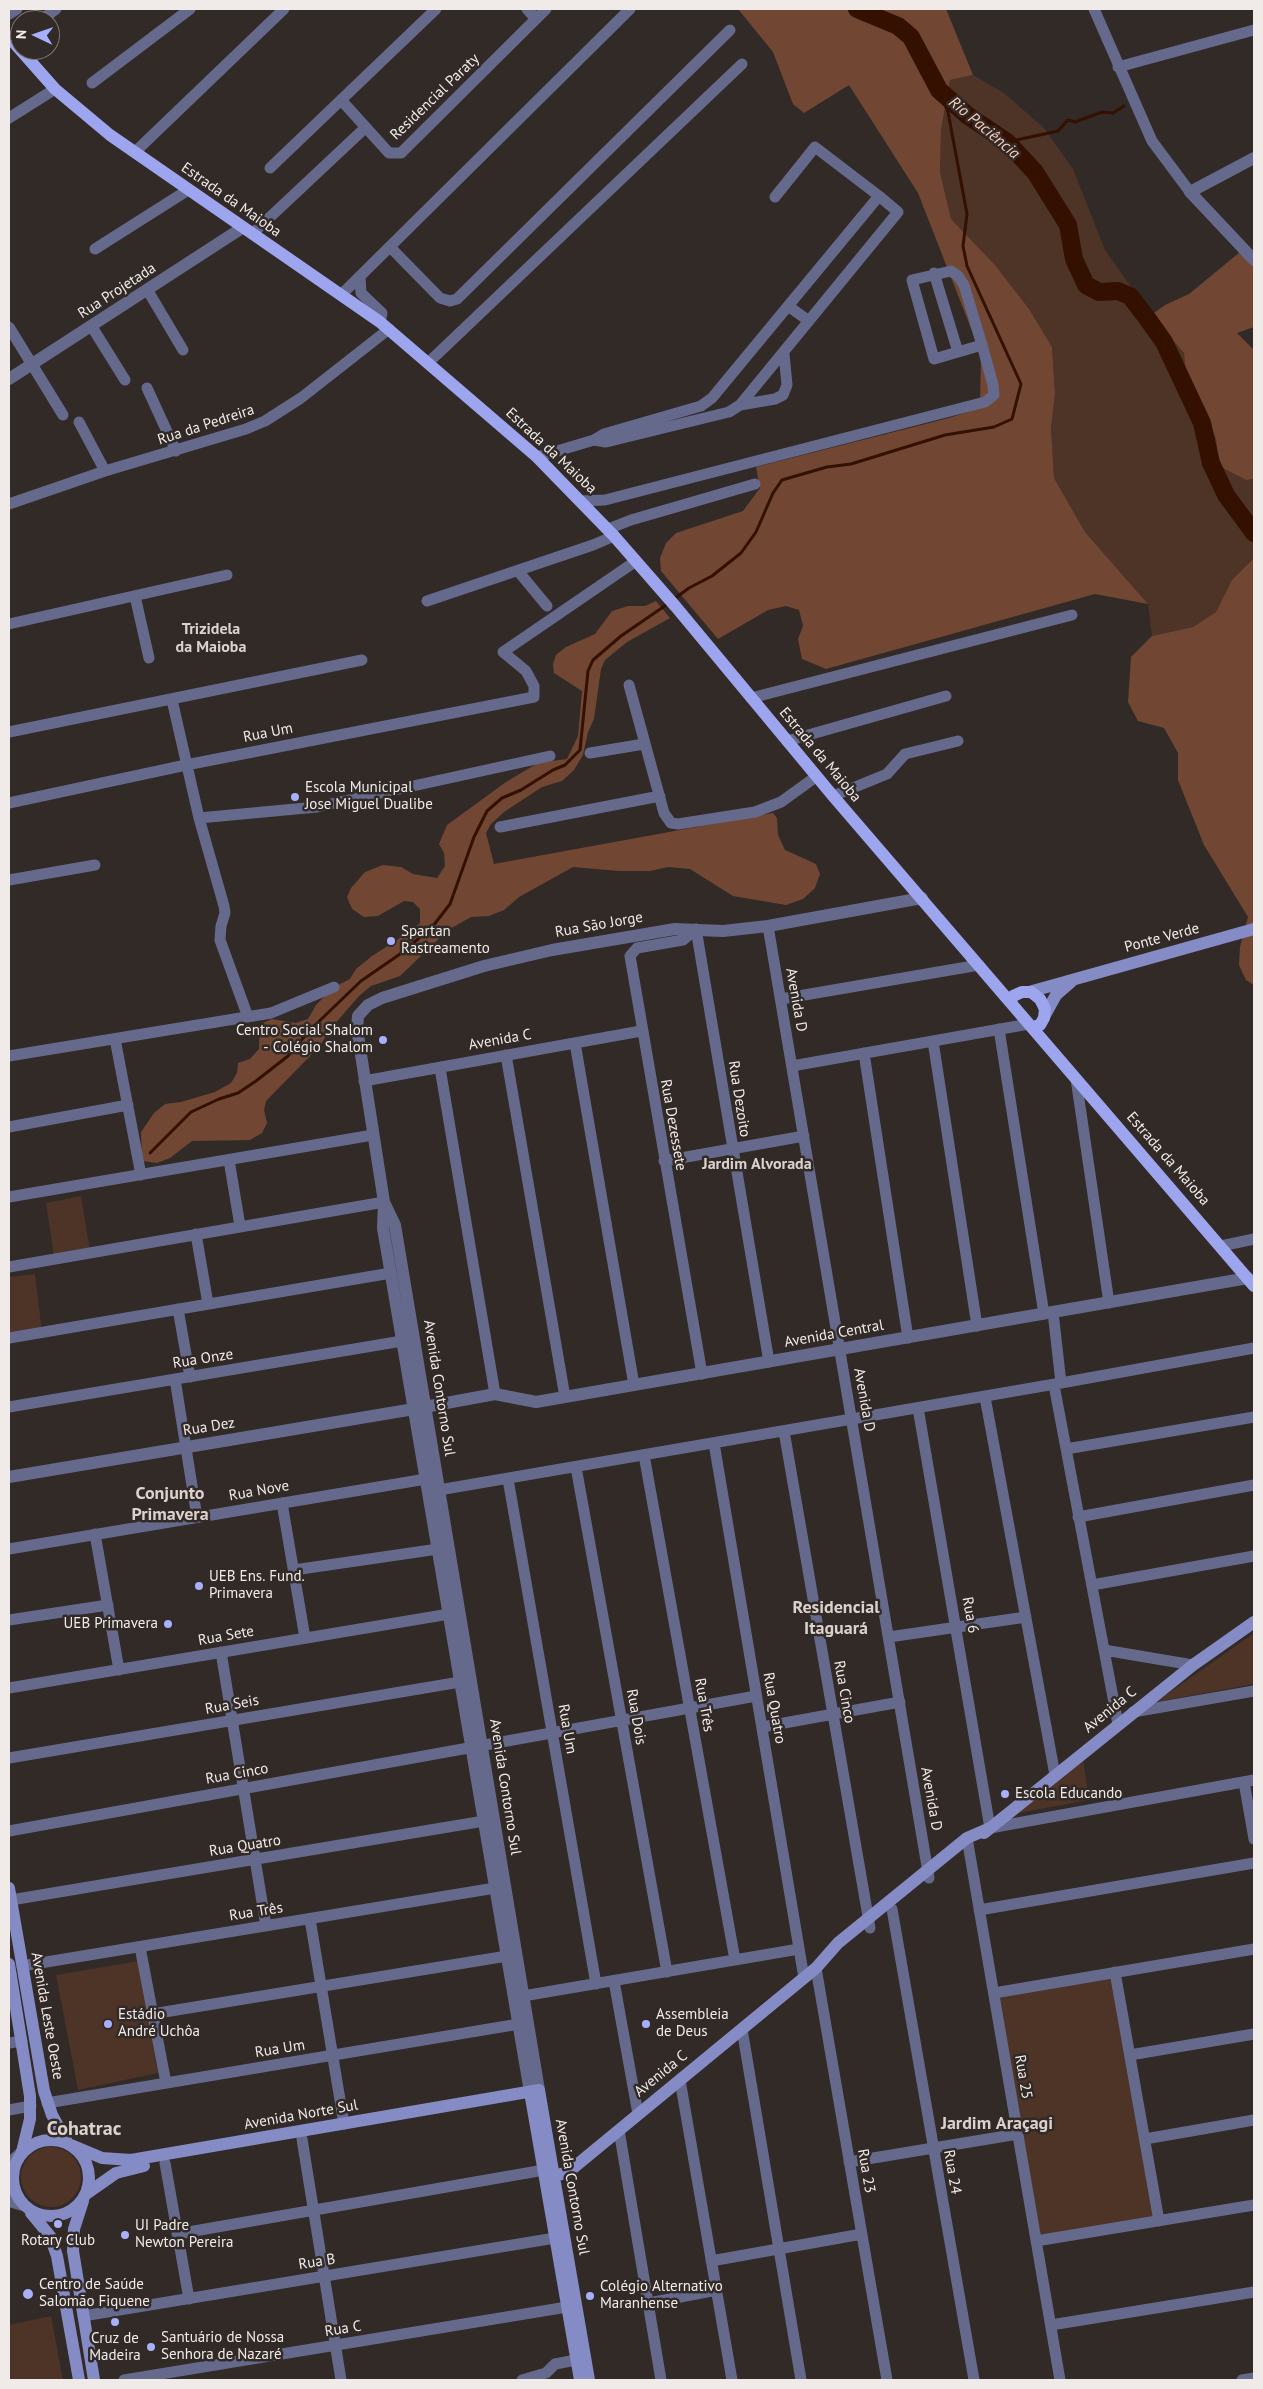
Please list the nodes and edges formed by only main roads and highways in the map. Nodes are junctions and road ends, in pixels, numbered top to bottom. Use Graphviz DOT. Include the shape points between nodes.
graph roads {
  1 [pos="32,60"];
  2 [pos="1252,930"];
  3 [pos="989,976"];
  4 [pos="1078,978"];
  5 [pos="1025,992"];
  6 [pos="1011,1002"];
  7 [pos="1044,1016"];
  8 [pos="1031,1025"];
  9 [pos="1056,1055"];
  10 [pos="1251,1282"];
  11 [pos="1254,1622"];
  12 [pos="929,1874"];
  13 [pos="10,1894"];
  14 [pos="869,1923"];
  15 [pos="12,1967"];
  16 [pos="535,2095"];
  17 [pos="70,2145"];
  18 [pos="22,2153"];
  19 [pos="548,2174"];
  20 [pos="85,2195"];
  21 [pos="24,2206"];
  22 [pos="80,2380"];
  23 [pos="94,2380"];
  24 [pos="580,2380"];
  25 [pos="589,2380"];
  1 -- 3 [label="main road, Estrada da Maioba" via="55,89 135,152 385,326 537,457 611,532 667,596 816,776"];
  2 -- 4 [label="main road, Ponte Verde"];
  3 -- 5 [label="main road, Estrada da Maioba"];
  3 -- 6 [label="main road, Estrada da Maioba"];
  4 -- 5 [label="main road, Ponte Verde"];
  4 -- 7 [label="main road, Ponte Verde" via="1056,995"];
  5 -- 6 [label="main road" via="1013,996"];
  5 -- 7 [label="main road, Estrada da Maioba" via="1040,999 1045,1009"];
  6 -- 8 [label="main road, Estrada da Maioba"];
  7 -- 8 [label="main road" via="1040,1025"];
  7 -- 9 [label="main road, Estrada da Maioba"];
  8 -- 9 [label="main road, Estrada da Maioba"];
  9 -- 10 [label="main road, Estrada da Maioba"];
  11 -- 12 [label="main road, Avenida C" via="1192,1664"];
  12 -- 14 [label="main road, Avenida C"];
  12 -- 14 [label="main road, Avenida C" via="892,1909"];
  13 -- 15 [label="main road, Avenida Leste Oeste"];
  14 -- 19 [label="main road, Avenida C" via="832,1958 567,2173"];
  15 -- 17 [label="main road, Avenida Leste Oeste" via="47,2103"];
  15 -- 18 [label="main road, Avenida Leste Oeste" via="31,2106"];
  16 -- 17 [label="main road, Avenida Norte Sul" via="131,2160 110,2160"];
  16 -- 19 [label="main road, Avenida Contorno Sul"];
  16 -- 20 [label="main road, Avenida Norte Sul" via="126,2169"];
  17 -- 18 [label="main road" via="44,2140"];
  17 -- 20 [label="main road" via="87,2165 89,2184"];
  18 -- 21 [label="main road" via="12,2181"];
  19 -- 24 [label="main road, Avenida Contorno Sul" via="555,2238"];
  19 -- 25 [label="main road, Avenida Contorno Sul"];
  20 -- 21 [label="main road" via="74,2209 57,2216 34,2213"];
  20 -- 23 [label="main road" via="73,2240"];
  21 -- 22 [label="main road" via="44,2227 57,2256"];
}
